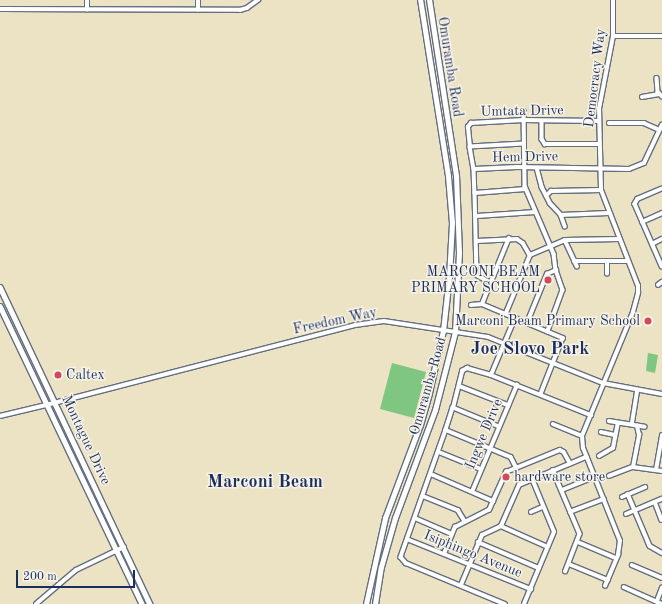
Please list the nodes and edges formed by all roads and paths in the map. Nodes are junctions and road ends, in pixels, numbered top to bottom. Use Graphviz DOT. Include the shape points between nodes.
graph roads {
  1 [pos="87,0"];
  2 [pos="198,0"];
  3 [pos="257,0"];
  4 [pos="420,0"];
  5 [pos="429,0"];
  6 [pos="613,0"];
  7 [pos="0,9"];
  8 [pos="87,10"];
  9 [pos="198,10"];
  10 [pos="613,36"];
  11 [pos="662,36"];
  12 [pos="657,78"];
  13 [pos="660,95"];
  14 [pos="642,97"];
  15 [pos="524,111"];
  16 [pos="523,120"];
  17 [pos="542,121"];
  18 [pos="599,121"];
  19 [pos="609,123"];
  20 [pos="469,124"];
  21 [pos="662,125"];
  22 [pos="660,130"];
  23 [pos="524,144"];
  24 [pos="599,144"];
  25 [pos="470,147"];
  26 [pos="524,168"];
  27 [pos="537,168"];
  28 [pos="599,168"];
  29 [pos="474,169"];
  30 [pos="525,189"];
  31 [pos="662,189"];
  32 [pos="601,190"];
  33 [pos="475,193"];
  34 [pos="546,196"];
  35 [pos="535,212"];
  36 [pos="608,213"];
  37 [pos="662,213"];
  38 [pos="561,215"];
  39 [pos="477,216"];
  40 [pos="642,222"];
  41 [pos="565,226"];
  42 [pos="509,238"];
  43 [pos="619,239"];
  44 [pos="662,239"];
  45 [pos="477,240"];
  46 [pos="565,240"];
  47 [pos="652,244"];
  48 [pos="550,246"];
  49 [pos="530,255"];
  50 [pos="574,261"];
  51 [pos="628,261"];
  52 [pos="607,262"];
  53 [pos="577,266"];
  54 [pos="662,266"];
  55 [pos="556,270"];
  56 [pos="607,274"];
  57 [pos="662,282"];
  58 [pos="491,283"];
  59 [pos="0,286"];
  60 [pos="658,286"];
  61 [pos="482,304"];
  62 [pos="471,305"];
  63 [pos="0,306"];
  64 [pos="506,314"];
  65 [pos="515,318"];
  66 [pos="527,323"];
  67 [pos="443,331"];
  68 [pos="455,332"];
  69 [pos="548,332"];
  70 [pos="504,342"];
  71 [pos="553,363"];
  72 [pos="491,375"];
  73 [pos="603,383"];
  74 [pos="517,385"];
  75 [pos="459,386"];
  76 [pos="637,390"];
  77 [pos="541,394"];
  78 [pos="662,394"];
  79 [pos="56,402"];
  80 [pos="46,405"];
  81 [pos="508,406"];
  82 [pos="453,408"];
  83 [pos="591,415"];
  84 [pos="0,416"];
  85 [pos="609,421"];
  86 [pos="618,423"];
  87 [pos="632,423"];
  88 [pos="554,424"];
  89 [pos="637,426"];
  90 [pos="500,427"];
  91 [pos="645,427"];
  92 [pos="446,430"];
  93 [pos="601,432"];
  94 [pos="615,435"];
  95 [pos="582,436"];
  96 [pos="662,436"];
  97 [pos="490,448"];
  98 [pos="439,452"];
  99 [pos="599,456"];
  100 [pos="586,457"];
  101 [pos="570,463"];
  102 [pos="516,467"];
  103 [pos="633,467"];
  104 [pos="482,470"];
  105 [pos="553,470"];
  106 [pos="656,470"];
  107 [pos="662,471"];
  108 [pos="431,474"];
  109 [pos="609,476"];
  110 [pos="594,477"];
  111 [pos="532,479"];
  112 [pos="645,487"];
  113 [pos="562,490"];
  114 [pos="472,492"];
  115 [pos="628,494"];
  116 [pos="423,496"];
  117 [pos="622,496"];
  118 [pos="604,499"];
  119 [pos="662,499"];
  120 [pos="493,501"];
  121 [pos="655,502"];
  122 [pos="544,507"];
  123 [pos="635,510"];
  124 [pos="531,512"];
  125 [pos="570,512"];
  126 [pos="626,514"];
  127 [pos="415,518"];
  128 [pos="662,520"];
  129 [pos="465,521"];
  130 [pos="501,526"];
  131 [pos="452,534"];
  132 [pos="407,539"];
  133 [pos="478,542"];
  134 [pos="578,542"];
  135 [pos="124,547"];
  136 [pos="548,547"];
  137 [pos="117,550"];
  138 [pos="662,553"];
  139 [pos="444,554"];
  140 [pos="616,558"];
  141 [pos="470,564"];
  142 [pos="569,564"];
  143 [pos="632,565"];
  144 [pos="539,568"];
  145 [pos="566,571"];
  146 [pos="662,578"];
  147 [pos="608,580"];
  148 [pos="461,586"];
  149 [pos="605,586"];
  150 [pos="624,586"];
  151 [pos="662,588"];
  152 [pos="530,589"];
  153 [pos="657,601"];
  154 [pos="36,604"];
  155 [pos="142,604"];
  156 [pos="150,604"];
  157 [pos="366,604"];
  158 [pos="375,604"];
  159 [pos="505,604"];
  160 [pos="524,604"];
  161 [pos="662,604"];
  1 -- 8 [label="street"];
  2 -- 9 [label="street"];
  3 -- 9 [label="street" via="243,10"];
  4 -- 67 [label="main road, Omuramba Road" via="450,199 449,277"];
  5 -- 68 [label="main road, Omuramba Road" via="457,183 460,253"];
  6 -- 10 [label="street, Democracy Way"];
  7 -- 8 [label="street"];
  8 -- 9 [label="street"];
  10 -- 11 [label="street"];
  10 -- 18 [label="street, Democracy Way"];
  12 -- 13 [label="street"];
  13 -- 14 [label="street"];
  15 -- 16 [label="street"];
  16 -- 17 [label="street, Umtata Drive"];
  16 -- 20 [label="street, Umtata Drive"];
  16 -- 23 [label="street"];
  17 -- 18 [label="street, Umtata Drive"];
  17 -- 24 [label="street" via="542,139 545,144"];
  18 -- 24 [label="street, Democracy Way"];
  19 -- 22 [label="street" via="644,123"];
  20 -- 25 [label="street, Hem Drive"];
  21 -- 22 [label="street"];
  22 -- 28 [label="street, Hem Drive" via="640,166 629,169"];
  23 -- 25 [label="street"];
  23 -- 26 [label="street"];
  24 -- 28 [label="street, Democracy Way"];
  25 -- 29 [label="street, Hem Drive"];
  26 -- 27 [label="street, Hem Drive"];
  26 -- 29 [label="street, Hem Drive"];
  26 -- 30 [label="street"];
  27 -- 28 [label="street, Hem Drive"];
  27 -- 34 [label="street"];
  28 -- 32 [label="street, Democracy Way"];
  29 -- 33 [label="street"];
  30 -- 33 [label="street"];
  30 -- 35 [label="street"];
  31 -- 40 [label="street" via="635,202"];
  32 -- 34 [label="street" via="552,191"];
  32 -- 36 [label="street, Democracy Way"];
  33 -- 39 [label="street"];
  34 -- 38 [label="street"];
  35 -- 39 [label="street"];
  35 -- 48 [label="street"];
  36 -- 38 [label="street"];
  36 -- 43 [label="street, Democracy Way"];
  37 -- 40 [label="street"];
  38 -- 41 [label="street"];
  39 -- 45 [label="street"];
  40 -- 47 [label="street"];
  42 -- 45 [label="street"];
  42 -- 49 [label="street" via="523,243"];
  42 -- 58 [label="street"];
  43 -- 46 [label="street"];
  43 -- 51 [label="street, Democracy Way"];
  44 -- 47 [label="street"];
  45 -- 58 [label="street" via="477,275"];
  46 -- 48 [label="street"];
  46 -- 50 [label="street"];
  47 -- 54 [label="street"];
  48 -- 49 [label="street"];
  48 -- 55 [label="street"];
  49 -- 64 [label="street"];
  50 -- 52 [label="street"];
  50 -- 53 [label="street"];
  51 -- 52 [label="street"];
  51 -- 73 [label="street, Democracy Way" via="638,286 638,299"];
  52 -- 56 [label="street"];
  55 -- 66 [label="street" via="547,274"];
  55 -- 69 [label="street" via="564,293"];
  57 -- 60 [label="street"];
  58 -- 61 [label="street"];
  59 -- 79 [label="main road, Montague Drive"];
  61 -- 62 [label="street"];
  61 -- 64 [label="street"];
  63 -- 80 [label="main road, Montague Drive"];
  64 -- 65 [label="street"];
  65 -- 66 [label="street"];
  65 -- 70 [label="street"];
  66 -- 69 [label="street"];
  67 -- 68 [label="street, Freedom Way"];
  67 -- 79 [label="street, Freedom Way" via="392,322 360,324"];
  67 -- 157 [label="main road, Omuramba Road" via="420,424 384,518"];
  68 -- 70 [label="street, Freedom Way"];
  68 -- 158 [label="main road, Omuramba Road" via="435,410 395,518 381,567"];
  69 -- 71 [label="street" via="563,338"];
  70 -- 71 [label="street, Freedom Way"];
  70 -- 72 [label="street"];
  71 -- 73 [label="street, Freedom Way"];
  71 -- 77 [label="street"];
  72 -- 74 [label="street"];
  72 -- 75 [label="street" via="467,368 462,371"];
  73 -- 76 [label="street, Freedom Way"];
  73 -- 83 [label="street, Democracy Way"];
  74 -- 77 [label="street"];
  74 -- 81 [label="street, Ingwe Drive"];
  75 -- 81 [label="street"];
  75 -- 82 [label="street"];
  76 -- 78 [label="street, Freedom Way"];
  76 -- 87 [label="street"];
  77 -- 83 [label="street"];
  79 -- 80 [label="street, Freedom Way"];
  79 -- 135 [label="main road, Montague Drive"];
  80 -- 84 [label="street"];
  80 -- 137 [label="main road, Montague Drive"];
  81 -- 90 [label="street, Ingwe Drive"];
  82 -- 90 [label="street"];
  82 -- 92 [label="street"];
  83 -- 95 [label="street, Democracy Way"];
  85 -- 86 [label="street"];
  86 -- 87 [label="street"];
  86 -- 94 [label="street"];
  87 -- 89 [label="street"];
  88 -- 95 [label="street"];
  89 -- 91 [label="street"];
  89 -- 103 [label="street" via="639,435"];
  90 -- 97 [label="street, Ingwe Drive"];
  92 -- 97 [label="street"];
  92 -- 98 [label="street"];
  93 -- 94 [label="street"];
  94 -- 99 [label="street" via="613,448"];
  95 -- 100 [label="street"];
  96 -- 106 [label="street"];
  97 -- 102 [label="street" via="511,457"];
  97 -- 104 [label="street, Ingwe Drive"];
  98 -- 104 [label="street"];
  98 -- 108 [label="street"];
  100 -- 101 [label="street"];
  100 -- 110 [label="street"];
  101 -- 102 [label="street" via="560,450"];
  101 -- 105 [label="street"];
  102 -- 120 [label="street" via="505,474"];
  103 -- 106 [label="street"];
  103 -- 109 [label="street"];
  104 -- 114 [label="street, Ingwe Drive"];
  105 -- 111 [label="street"];
  105 -- 113 [label="street"];
  106 -- 107 [label="street"];
  108 -- 114 [label="street"];
  108 -- 116 [label="street"];
  110 -- 113 [label="street"];
  110 -- 118 [label="street"];
  111 -- 122 [label="street"];
  111 -- 130 [label="street" via="518,487"];
  112 -- 115 [label="street"];
  113 -- 125 [label="street"];
  114 -- 120 [label="street"];
  115 -- 117 [label="street"];
  115 -- 123 [label="street"];
  116 -- 127 [label="street"];
  116 -- 129 [label="street" via="458,510"];
  118 -- 125 [label="street"];
  118 -- 140 [label="street" via="620,541"];
  119 -- 121 [label="street"];
  120 -- 129 [label="street" via="487,512"];
  121 -- 123 [label="street"];
  121 -- 128 [label="street"];
  122 -- 124 [label="street"];
  122 -- 136 [label="street" via="554,530"];
  123 -- 126 [label="street"];
  123 -- 138 [label="street" via="650,546"];
  125 -- 134 [label="street" via="580,534"];
  127 -- 131 [label="street"];
  127 -- 132 [label="street"];
  129 -- 131 [label="street" via="458,525"];
  130 -- 133 [label="street" via="484,532"];
  130 -- 136 [label="street"];
  131 -- 139 [label="street"];
  132 -- 139 [label="street, Isiphingo Avenue"];
  132 -- 148 [label="street" via="402,561"];
  133 -- 141 [label="street"];
  133 -- 144 [label="street"];
  134 -- 140 [label="street"];
  134 -- 142 [label="street"];
  135 -- 137 [label="street"];
  135 -- 156 [label="main road, Montague Drive"];
  136 -- 144 [label="street"];
  137 -- 154 [label="street" via="76,570"];
  137 -- 155 [label="main road, Montague Drive"];
  139 -- 141 [label="street, Isiphingo Avenue"];
  140 -- 147 [label="street"];
  141 -- 148 [label="street"];
  141 -- 152 [label="street, Isiphingo Avenue"];
  142 -- 145 [label="street"];
  142 -- 147 [label="street"];
  143 -- 146 [label="street"];
  144 -- 152 [label="street"];
  147 -- 149 [label="street"];
  148 -- 159 [label="street"];
  150 -- 153 [label="street"];
  151 -- 153 [label="street"];
  152 -- 160 [label="street"];
  153 -- 161 [label="street"];
}
